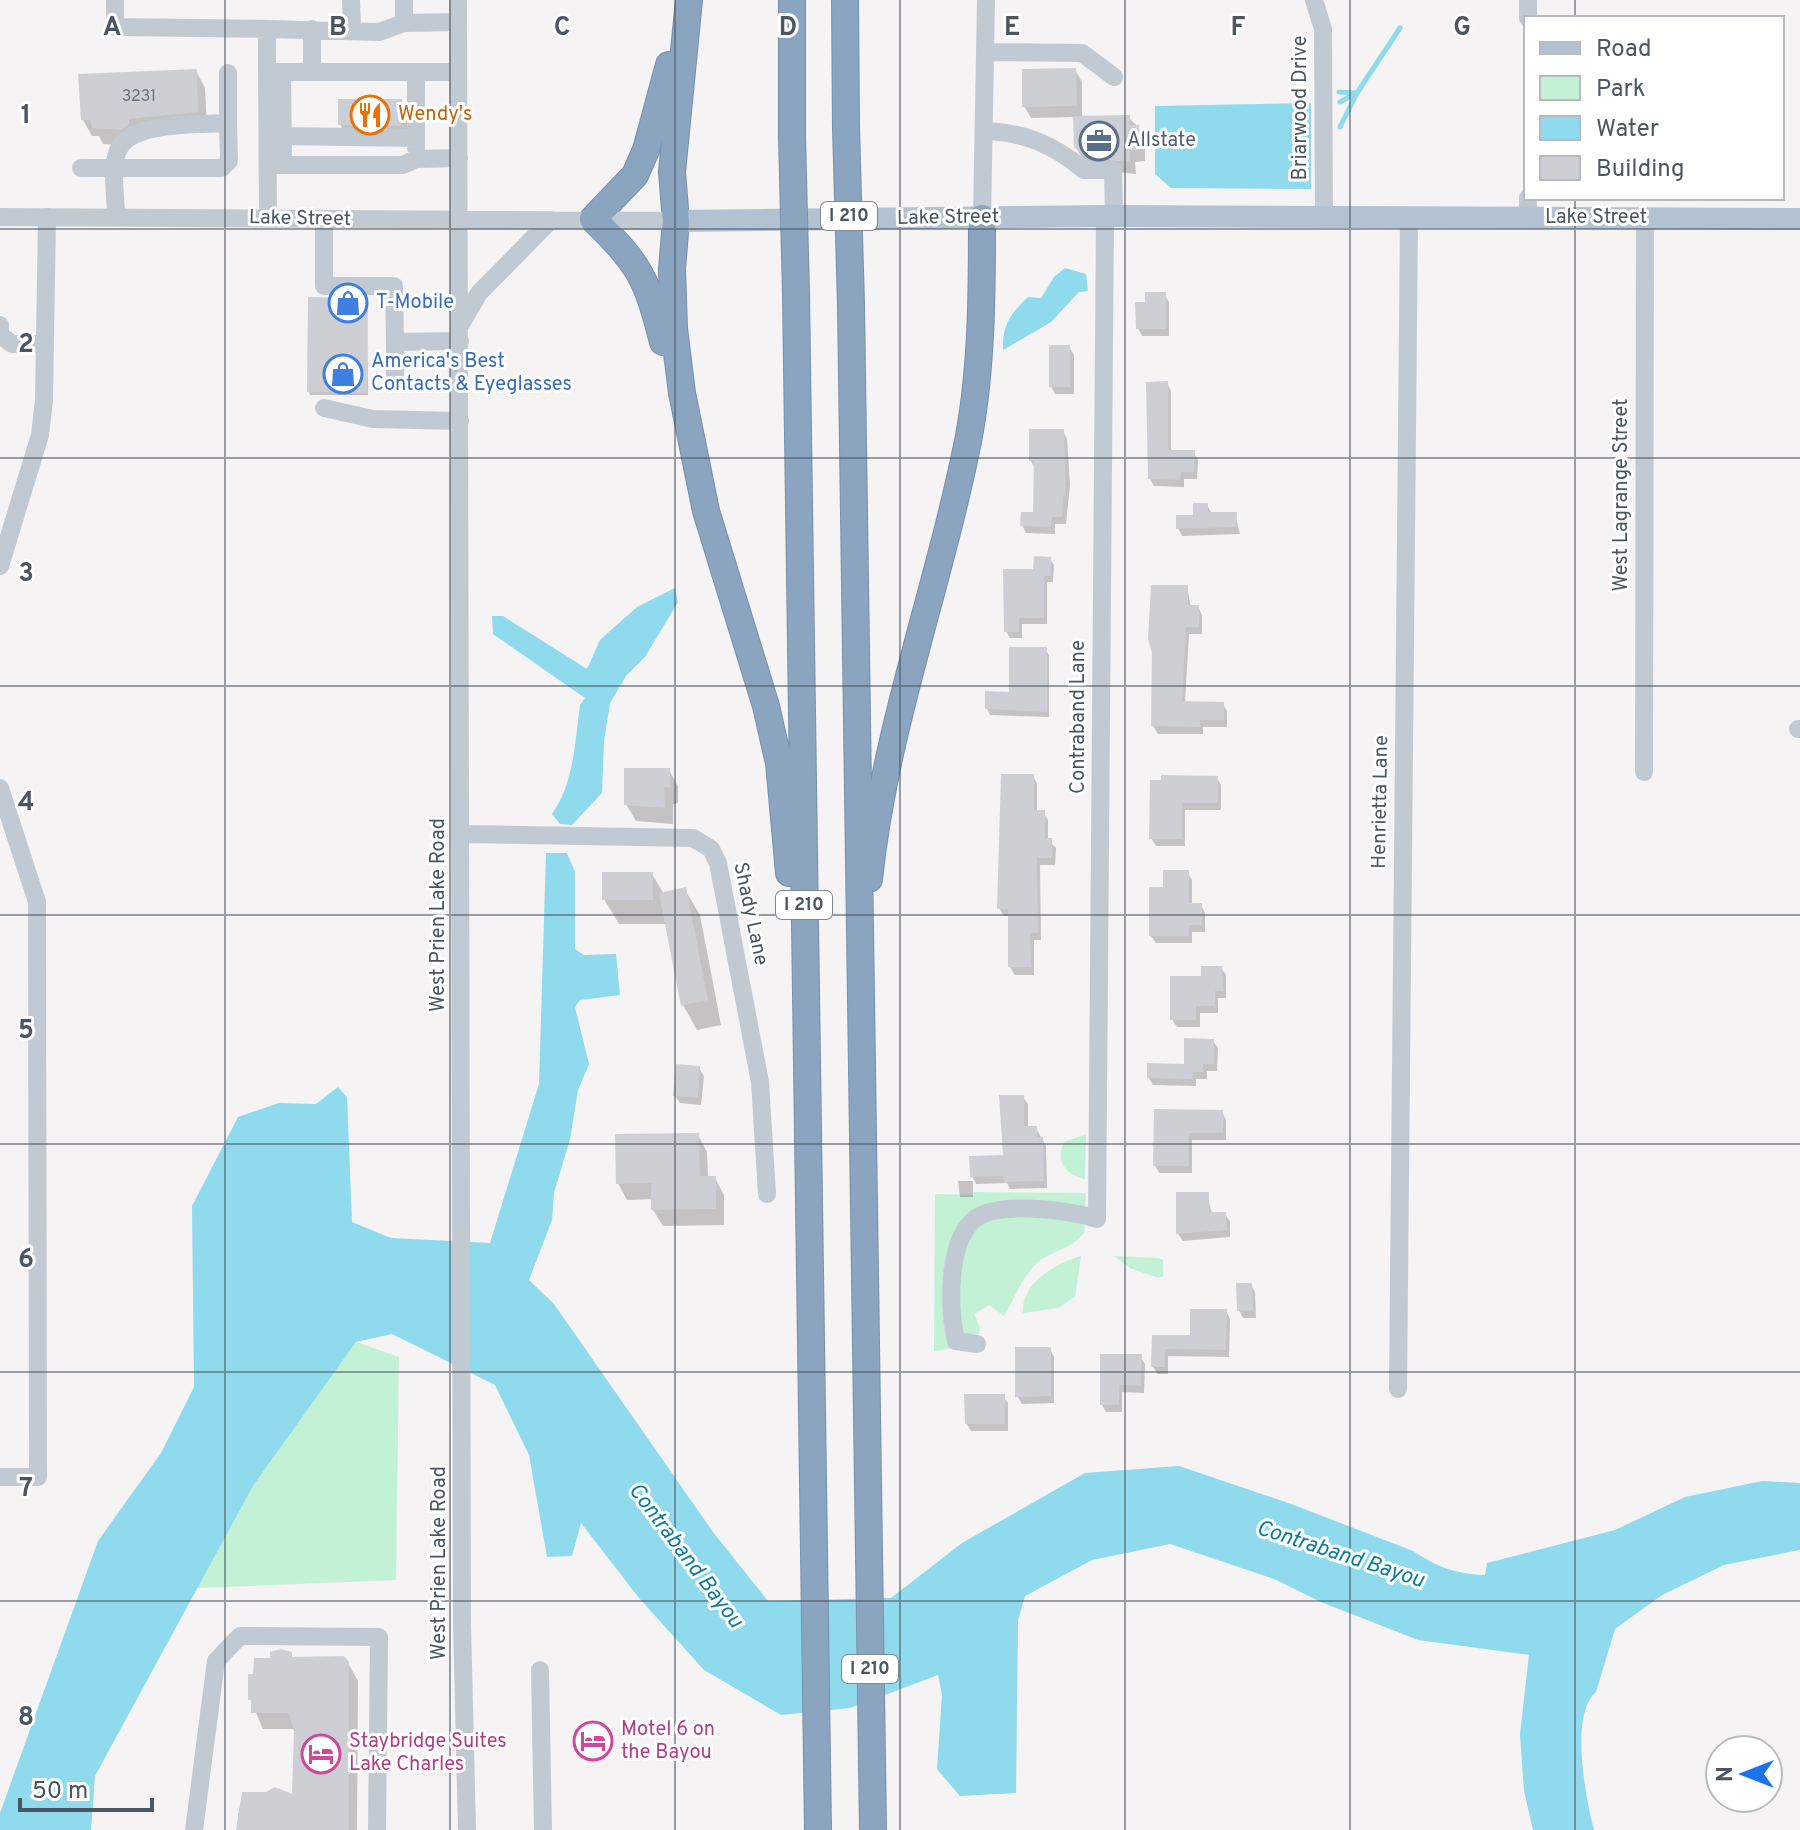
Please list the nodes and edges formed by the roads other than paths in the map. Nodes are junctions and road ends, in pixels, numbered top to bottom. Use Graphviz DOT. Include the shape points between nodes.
graph roads {
  1 [pos="115,0"];
  2 [pos="351,0"];
  3 [pos="404,0"];
  4 [pos="458,0"];
  5 [pos="688,0"];
  6 [pos="792,0"];
  7 [pos="845,0"];
  8 [pos="986,0"];
  9 [pos="1314,0"];
  10 [pos="458,22"];
  11 [pos="404,23"];
  12 [pos="267,29"];
  13 [pos="312,29"];
  14 [pos="352,29"];
  15 [pos="985,52"];
  16 [pos="275,72"];
  17 [pos="312,72"];
  18 [pos="416,72"];
  19 [pos="458,72"];
  20 [pos="228,73"];
  21 [pos="1114,77"];
  22 [pos="228,123"];
  23 [pos="984,131"];
  24 [pos="283,136"];
  25 [pos="416,138"];
  26 [pos="459,158"];
  27 [pos="416,159"];
  28 [pos="275,165"];
  29 [pos="81,168"];
  30 [pos="116,168"];
  31 [pos="1528,208"];
  32 [pos="1110,216"];
  33 [pos="0,217"];
  34 [pos="47,217"];
  35 [pos="116,217"];
  36 [pos="1324,217"];
  37 [pos="1409,217"];
  38 [pos="268,218"];
  39 [pos="982,218"];
  40 [pos="1645,218"];
  41 [pos="324,219"];
  42 [pos="593,219"];
  43 [pos="1800,219"];
  44 [pos="459,220"];
  45 [pos="551,220"];
  46 [pos="676,221"];
  47 [pos="0,325"];
  48 [pos="460,334"];
  49 [pos="395,342"];
  50 [pos="45,344"];
  51 [pos="395,374"];
  52 [pos="324,408"];
  53 [pos="460,421"];
  54 [pos="688,422"];
  55 [pos="0,566"];
  56 [pos="1644,772"];
  57 [pos="0,788"];
  58 [pos="460,834"];
  59 [pos="859,978"];
  60 [pos="807,1043"];
  61 [pos="767,1194"];
  62 [pos="977,1344"];
  63 [pos="1398,1389"];
  64 [pos="0,1477"];
  65 [pos="540,1670"];
  66 [pos="194,1830"];
  67 [pos="377,1830"];
  68 [pos="467,1830"];
  69 [pos="543,1830"];
  70 [pos="818,1830"];
  71 [pos="873,1830"];
  1 -- 12 [label="street" via="115,27"];
  2 -- 14 [label="street"];
  3 -- 11 [label="street"];
  4 -- 10 [label="street, West Prien Lake Road"];
  5 -- 42 [label="highway" via="646,150 635,175"];
  5 -- 46 [label="highway" via="672,172"];
  6 -- 60 [label="highway, I 210, bridge"];
  7 -- 59 [label="highway, I 210, bridge"];
  8 -- 15 [label="street"];
  9 -- 36 [label="street, Briarwood Drive" via="1323,29"];
  10 -- 11 [label="street"];
  10 -- 19 [label="street, West Prien Lake Road"];
  11 -- 14 [label="street" via="379,32"];
  12 -- 13 [label="street"];
  12 -- 16 [label="street"];
  13 -- 14 [label="street"];
  13 -- 17 [label="street"];
  15 -- 21 [label="street" via="1082,53"];
  15 -- 23 [label="street"];
  16 -- 17 [label="street"];
  16 -- 24 [label="street"];
  16 -- 28 [label="street"];
  17 -- 18 [label="street"];
  18 -- 19 [label="street"];
  18 -- 25 [label="street"];
  19 -- 26 [label="street, West Prien Lake Road"];
  20 -- 22 [label="street"];
  22 -- 30 [label="street" via="159,126 136,135 124,140"];
  22 -- 30 [label="street" via="229,161 222,168"];
  23 -- 32 [label="street, Contraband Lane" via="1014,132 1060,150 1084,170 1113,170"];
  23 -- 39 [label="street"];
  24 -- 25 [label="street"];
  24 -- 28 [label="street"];
  25 -- 27 [label="street"];
  26 -- 27 [label="street"];
  26 -- 44 [label="street, West Prien Lake Road"];
  27 -- 28 [label="street" via="403,165"];
  28 -- 38 [label="street"];
  29 -- 30 [label="street"];
  30 -- 35 [label="street"];
  31 -- 37 [label="main road, Lake Street"];
  31 -- 40 [label="main road, Lake Street"];
  32 -- 36 [label="main road, Lake Street"];
  32 -- 39 [label="main road, Lake Street"];
  32 -- 62 [label="street, Contraband Lane" via="1097,1219 1005,1209 974,1220 951,1276 950,1315 956,1341"];
  33 -- 34 [label="street, Lake Street"];
  34 -- 35 [label="street, Lake Street"];
  34 -- 50 [label="street"];
  35 -- 38 [label="street, Lake Street"];
  36 -- 37 [label="main road, Lake Street"];
  37 -- 63 [label="street, Henrietta Lane"];
  38 -- 41 [label="street, Lake Street"];
  39 -- 46 [label="main road, Lake Street"];
  39 -- 59 [label="highway" via="982,293 969,434 886,767"];
  40 -- 43 [label="main road, Lake Street"];
  40 -- 56 [label="street, West Lagrange Street"];
  41 -- 44 [label="street, Lake Street"];
  41 -- 49 [label="street" via="324,286 394,286"];
  42 -- 45 [label="street, Lake Street"];
  42 -- 46 [label="street, Lake Street"];
  42 -- 54 [label="highway" via="637,264"];
  44 -- 45 [label="street, Lake Street"];
  44 -- 48 [label="street, West Prien Lake Road"];
  45 -- 48 [label="street" via="479,293"];
  46 -- 54 [label="highway" via="674,329"];
  47 -- 50 [label="street" via="0,335 12,344"];
  48 -- 49 [label="street"];
  48 -- 53 [label="street, West Prien Lake Road"];
  49 -- 51 [label="street"];
  50 -- 55 [label="street" via="40,435"];
  52 -- 53 [label="street" via="373,419"];
  53 -- 58 [label="street, West Prien Lake Road"];
  54 -- 60 [label="highway" via="706,511 779,763"];
  57 -- 64 [label="street" via="37,902 38,1429 38,1477"];
  58 -- 61 [label="street, Shady Lane" via="693,838 711,849 760,1082"];
  58 -- 68 [label="street, West Prien Lake Road"];
  59 -- 71 [label="highway, I 210"];
  60 -- 70 [label="highway, I 210"];
  65 -- 69 [label="street"];
  66 -- 67 [label="street" via="216,1661 240,1636 379,1637"];
}
